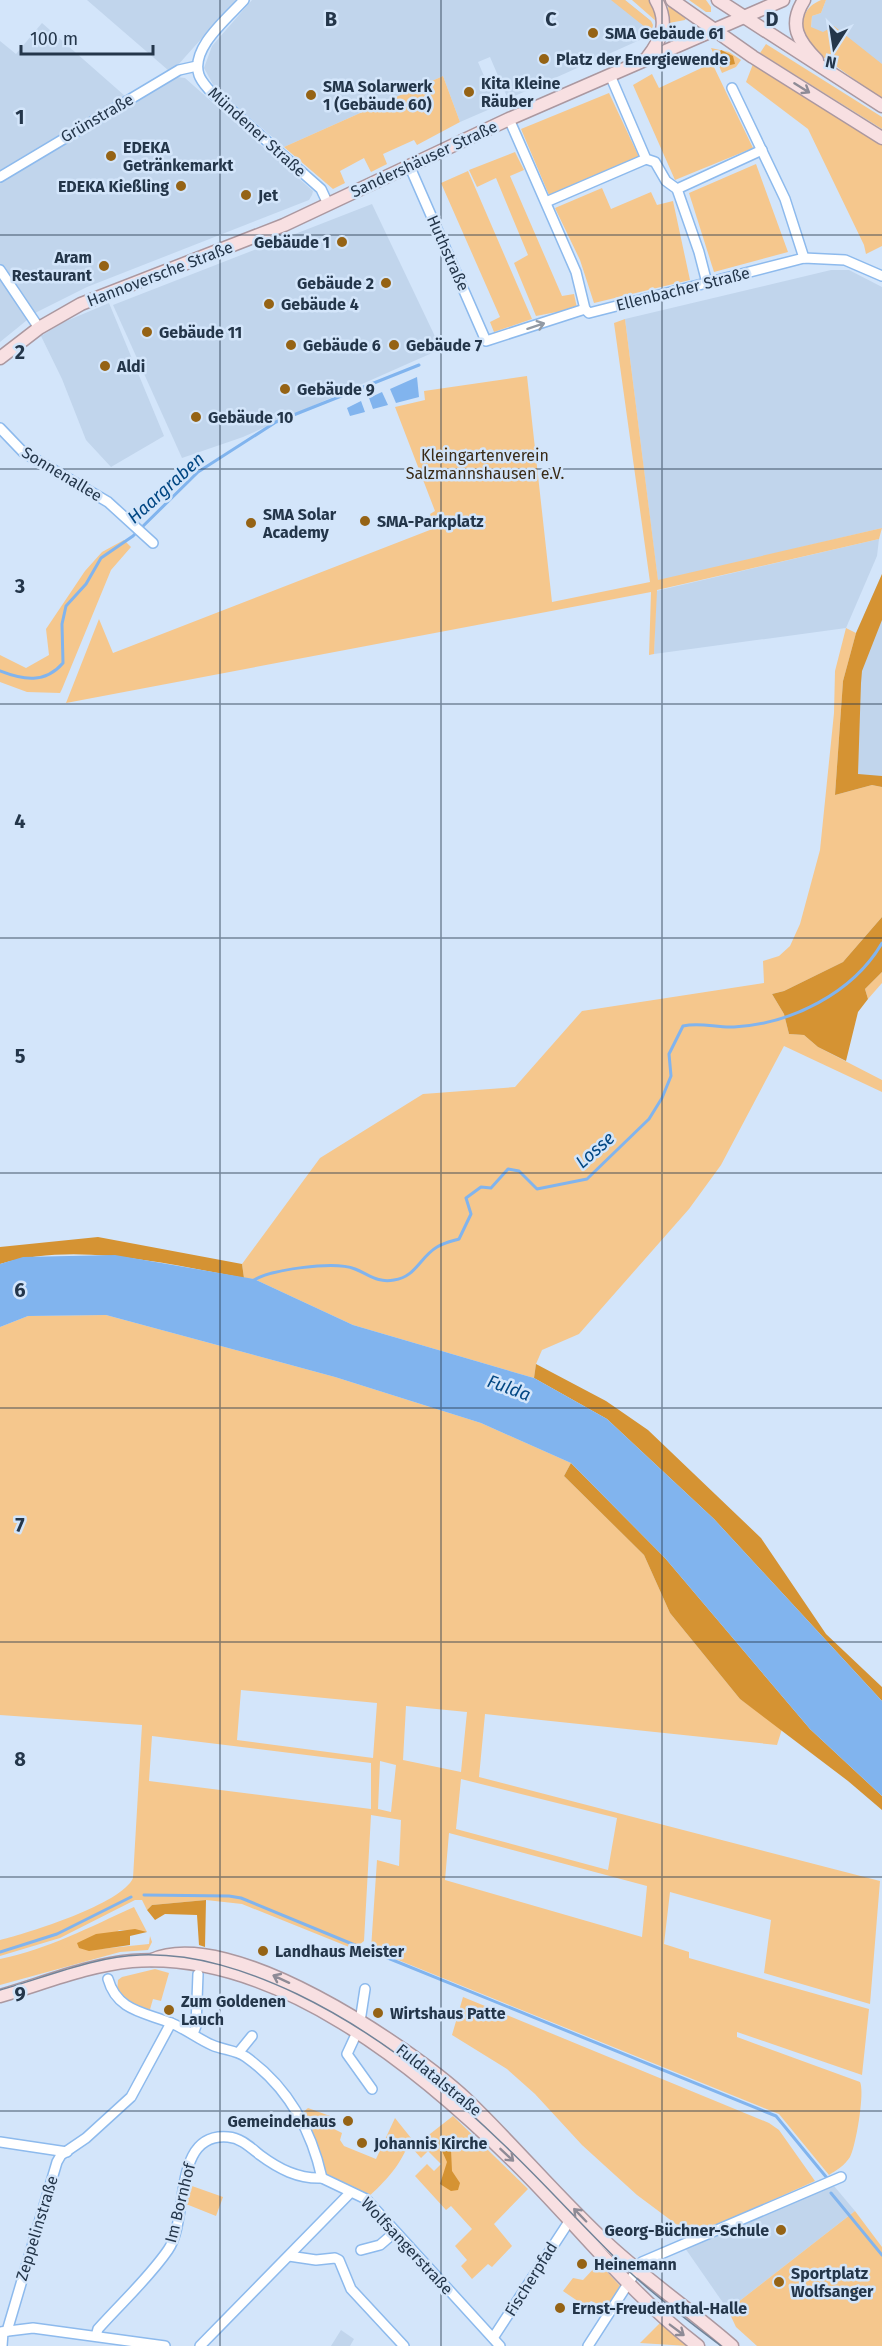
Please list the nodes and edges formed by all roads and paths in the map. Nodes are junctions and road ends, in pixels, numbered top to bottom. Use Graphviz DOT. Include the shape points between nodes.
graph roads {
  1 [pos="244,0"];
  2 [pos="656,0"];
  3 [pos="672,0"];
  4 [pos="718,0"];
  5 [pos="783,0"];
  6 [pos="804,0"];
  7 [pos="742,17"];
  8 [pos="713,30"];
  9 [pos="646,59"];
  10 [pos="197,66"];
  11 [pos="830,74"];
  12 [pos="610,75"];
  13 [pos="732,87"];
  14 [pos="882,106"];
  15 [pos="510,119"];
  16 [pos="882,138"];
  17 [pos="762,150"];
  18 [pos="646,159"];
  19 [pos="409,165"];
  20 [pos="0,177"];
  21 [pos="677,189"];
  22 [pos="546,202"];
  23 [pos="328,204"];
  24 [pos="804,258"];
  25 [pos="0,270"];
  26 [pos="882,276"];
  27 [pos="707,283"];
  28 [pos="585,309"];
  29 [pos="39,328"];
  30 [pos="486,341"];
  31 [pos="0,358"];
  32 [pos="0,428"];
  33 [pos="149,540"];
  34 [pos="198,1974"];
  35 [pos="108,1979"];
  36 [pos="365,1989"];
  37 [pos="0,1996"];
  38 [pos="171,2023"];
  39 [pos="359,2028"];
  40 [pos="193,2034"];
  41 [pos="252,2036"];
  42 [pos="239,2052"];
  43 [pos="372,2089"];
  44 [pos="0,2142"];
  45 [pos="67,2152"];
  46 [pos="841,2177"];
  47 [pos="322,2178"];
  48 [pos="350,2193"];
  49 [pos="570,2220"];
  50 [pos="394,2233"];
  51 [pos="361,2250"];
  52 [pos="289,2256"];
  53 [pos="637,2270"];
  54 [pos="629,2283"];
  55 [pos="3,2332"];
  56 [pos="96,2336"];
  57 [pos="497,2342"];
  58 [pos="2,2346"];
  59 [pos="165,2346"];
  60 [pos="200,2346"];
  61 [pos="404,2346"];
  62 [pos="588,2346"];
  63 [pos="698,2346"];
  64 [pos="732,2346"];
  1 -- 10 [label="street" via="204,46"];
  2 -- 9 [label="main road" via="663,12 663,27"];
  3 -- 8 [label="main road"];
  4 -- 7 [label="main road"];
  5 -- 7 [label="main road, Sandershäuser Straße"];
  6 -- 11 [label="main road" via="794,20 795,29"];
  7 -- 8 [label="main road, Sandershäuser Straße"];
  7 -- 11 [label="main road"];
  8 -- 9 [label="main road, Sandershäuser Straße"];
  8 -- 16 [label="main road, one-way"];
  9 -- 12 [label="main road, Sandershäuser Straße"];
  10 -- 20 [label="street, Grünstraße" via="179,70"];
  10 -- 23 [label="street, Mündener Straße" via="199,77 210,91 321,189"];
  11 -- 14 [label="main road"];
  12 -- 15 [label="main road, Sandershäuser Straße"];
  12 -- 18 [label="street"];
  13 -- 17 [label="street"];
  15 -- 19 [label="main road, Sandershäuser Straße"];
  15 -- 22 [label="street"];
  17 -- 21 [label="street"];
  17 -- 24 [label="street" via="785,199"];
  18 -- 21 [label="street" via="655,162 666,181"];
  18 -- 22 [label="street"];
  19 -- 23 [label="main road, Sandershäuser Straße"];
  19 -- 30 [label="street, Huthstraße"];
  21 -- 27 [label="street"];
  22 -- 28 [label="street" via="576,272"];
  23 -- 29 [label="main road, Hannoversche Straße" via="97,297"];
  24 -- 26 [label="street, Ellenbacher Straße" via="845,260"];
  24 -- 27 [label="street, Ellenbacher Straße"];
  25 -- 29 [label="street"];
  27 -- 28 [label="street, Ellenbacher Straße" via="589,313"];
  30 -- 28 [label="street, Ellenbacher Straße, one-way"];
  29 -- 31 [label="main road, Hannoversche Straße"];
  32 -- 33 [label="street, Sonnenallee" via="23,452 108,502"];
  34 -- 40 [label="street"];
  35 -- 38 [label="street" via="123,2005"];
  36 -- 39 [label="street"];
  37 -- 39 [label="main road, Fuldatalstraße" via="94,1969 150,1961 175,1953 234,1961 289,1983"];
  38 -- 40 [label="street"];
  38 -- 45 [label="street, Zeppelinstraße" via="131,2097"];
  39 -- 43 [label="street" via="347,2058"];
  39 -- 49 [label="main road, Fuldatalstraße, one-way" via="490,2139"];
  53 -- 39 [label="main road, Fuldatalstraße, one-way" via="465,2098 429,2068"];
  40 -- 42 [label="street" via="212,2045"];
  41 -- 42 [label="street"];
  42 -- 47 [label="street" via="291,2099 302,2118"];
  44 -- 45 [label="street"];
  45 -- 55 [label="street, Zeppelinstraße" via="57,2162"];
  46 -- 53 [label="street" via="642,2262"];
  47 -- 48 [label="street, Wolfsangerstraße"];
  47 -- 56 [label="street, Im Bornhof" via="289,2173 241,2140 208,2140 193,2153 188,2164 177,2227 168,2250"];
  48 -- 50 [label="street, Wolfsangerstraße" via="366,2199"];
  48 -- 52 [label="street"];
  49 -- 54 [label="main road, Fuldatalstraße"];
  49 -- 57 [label="street, Fischerpfad"];
  50 -- 51 [label="street" via="380,2245"];
  50 -- 57 [label="street, Wolfsangerstraße"];
  52 -- 60 [label="street"];
  52 -- 61 [label="street" via="339,2260 351,2289"];
  53 -- 54 [label="street"];
  53 -- 64 [label="main road, Fuldatalstraße"];
  54 -- 62 [label="street"];
  54 -- 63 [label="main road, Fuldatalstraße, one-way" via="668,2323"];
  55 -- 56 [label="street" via="33,2328"];
  55 -- 58 [label="street, Zeppelinstraße"];
  56 -- 59 [label="street"];
}
